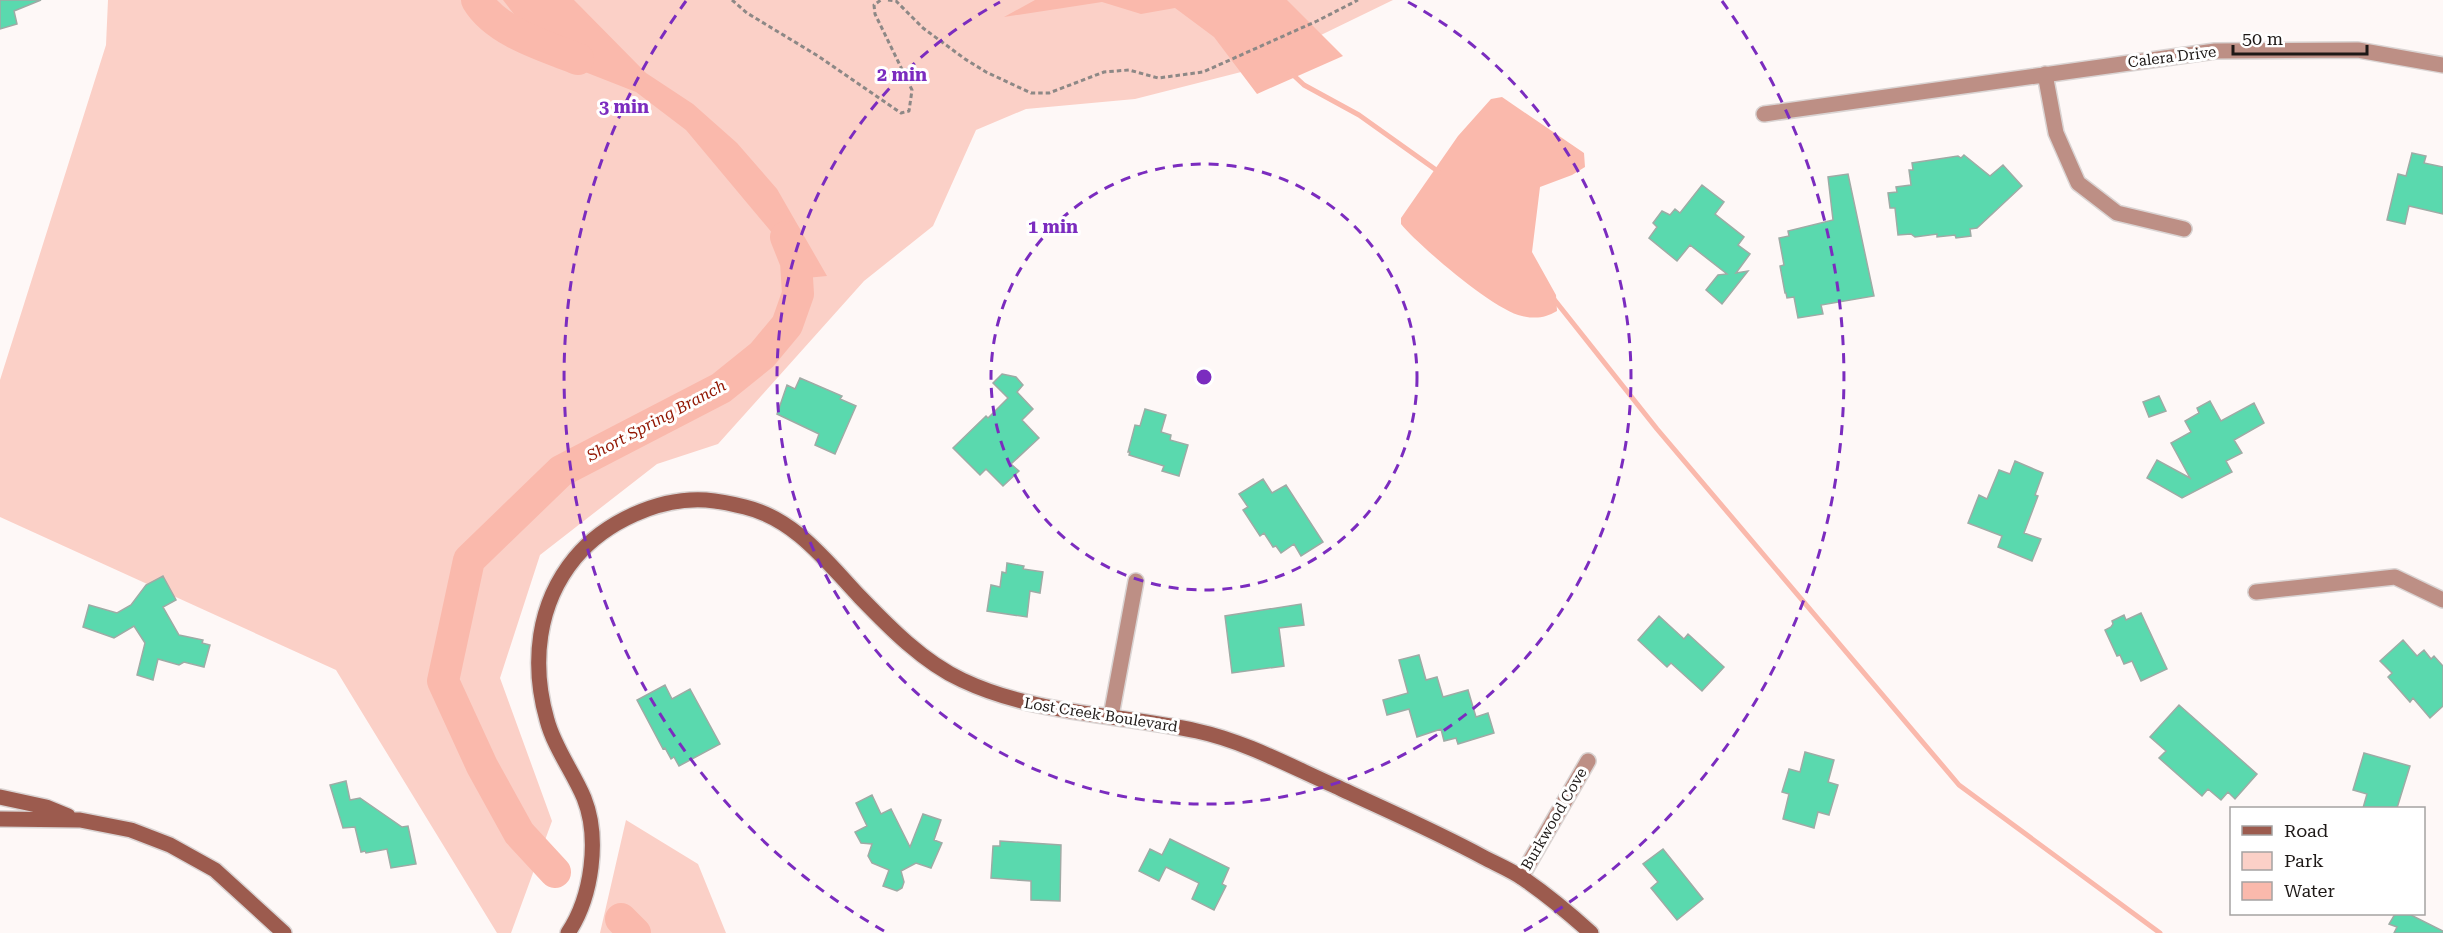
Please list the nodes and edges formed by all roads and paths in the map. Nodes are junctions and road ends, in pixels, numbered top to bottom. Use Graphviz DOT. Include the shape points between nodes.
graph roads {
  1 [pos="732,0"];
  2 [pos="881,0"];
  3 [pos="888,0"];
  4 [pos="1358,0"];
  5 [pos="2443,65"];
  6 [pos="2045,74"];
  7 [pos="1764,114"];
  8 [pos="2184,229"];
  9 [pos="1136,581"];
  10 [pos="2256,591"];
  11 [pos="2443,600"];
  12 [pos="1111,716"];
  13 [pos="1588,761"];
  14 [pos="0,797"];
  15 [pos="0,819"];
  16 [pos="80,820"];
  17 [pos="1521,877"];
  18 [pos="284,933"];
  19 [pos="568,933"];
  20 [pos="1591,933"];
  1 -- 2 [label="path" via="901,113 909,111 912,90 875,14 874,5"];
  3 -- 4 [label="path" via="896,1 923,28 986,72 1031,93 1049,93 1104,72 1129,70 1158,78 1203,72"];
  5 -- 6 [label="street, Calera Drive" via="2358,50 2215,51"];
  6 -- 7 [label="street, Calera Drive"];
  6 -- 8 [label="street" via="2056,133 2078,183 2117,213"];
  9 -- 12 [label="street"];
  10 -- 11 [label="street" via="2395,578"];
  12 -- 17 [label="street, Lost Creek Boulevard" via="1202,732 1267,755"];
  12 -- 19 [label="street, Lost Creek Boulevard" via="1038,707 958,679 911,647 812,544 778,520 749,508 706,500 665,504 631,516 597,538 576,558 554,590 538,644 538,680 547,724 585,801 592,836 590,870"];
  13 -- 17 [label="street, Burkwood Cove"];
  14 -- 16 [label="street" via="46,807"];
  15 -- 16 [label="street"];
  16 -- 18 [label="street" via="131,830 170,845 215,870"];
  17 -- 20 [label="street, Lost Creek Boulevard"];
}
